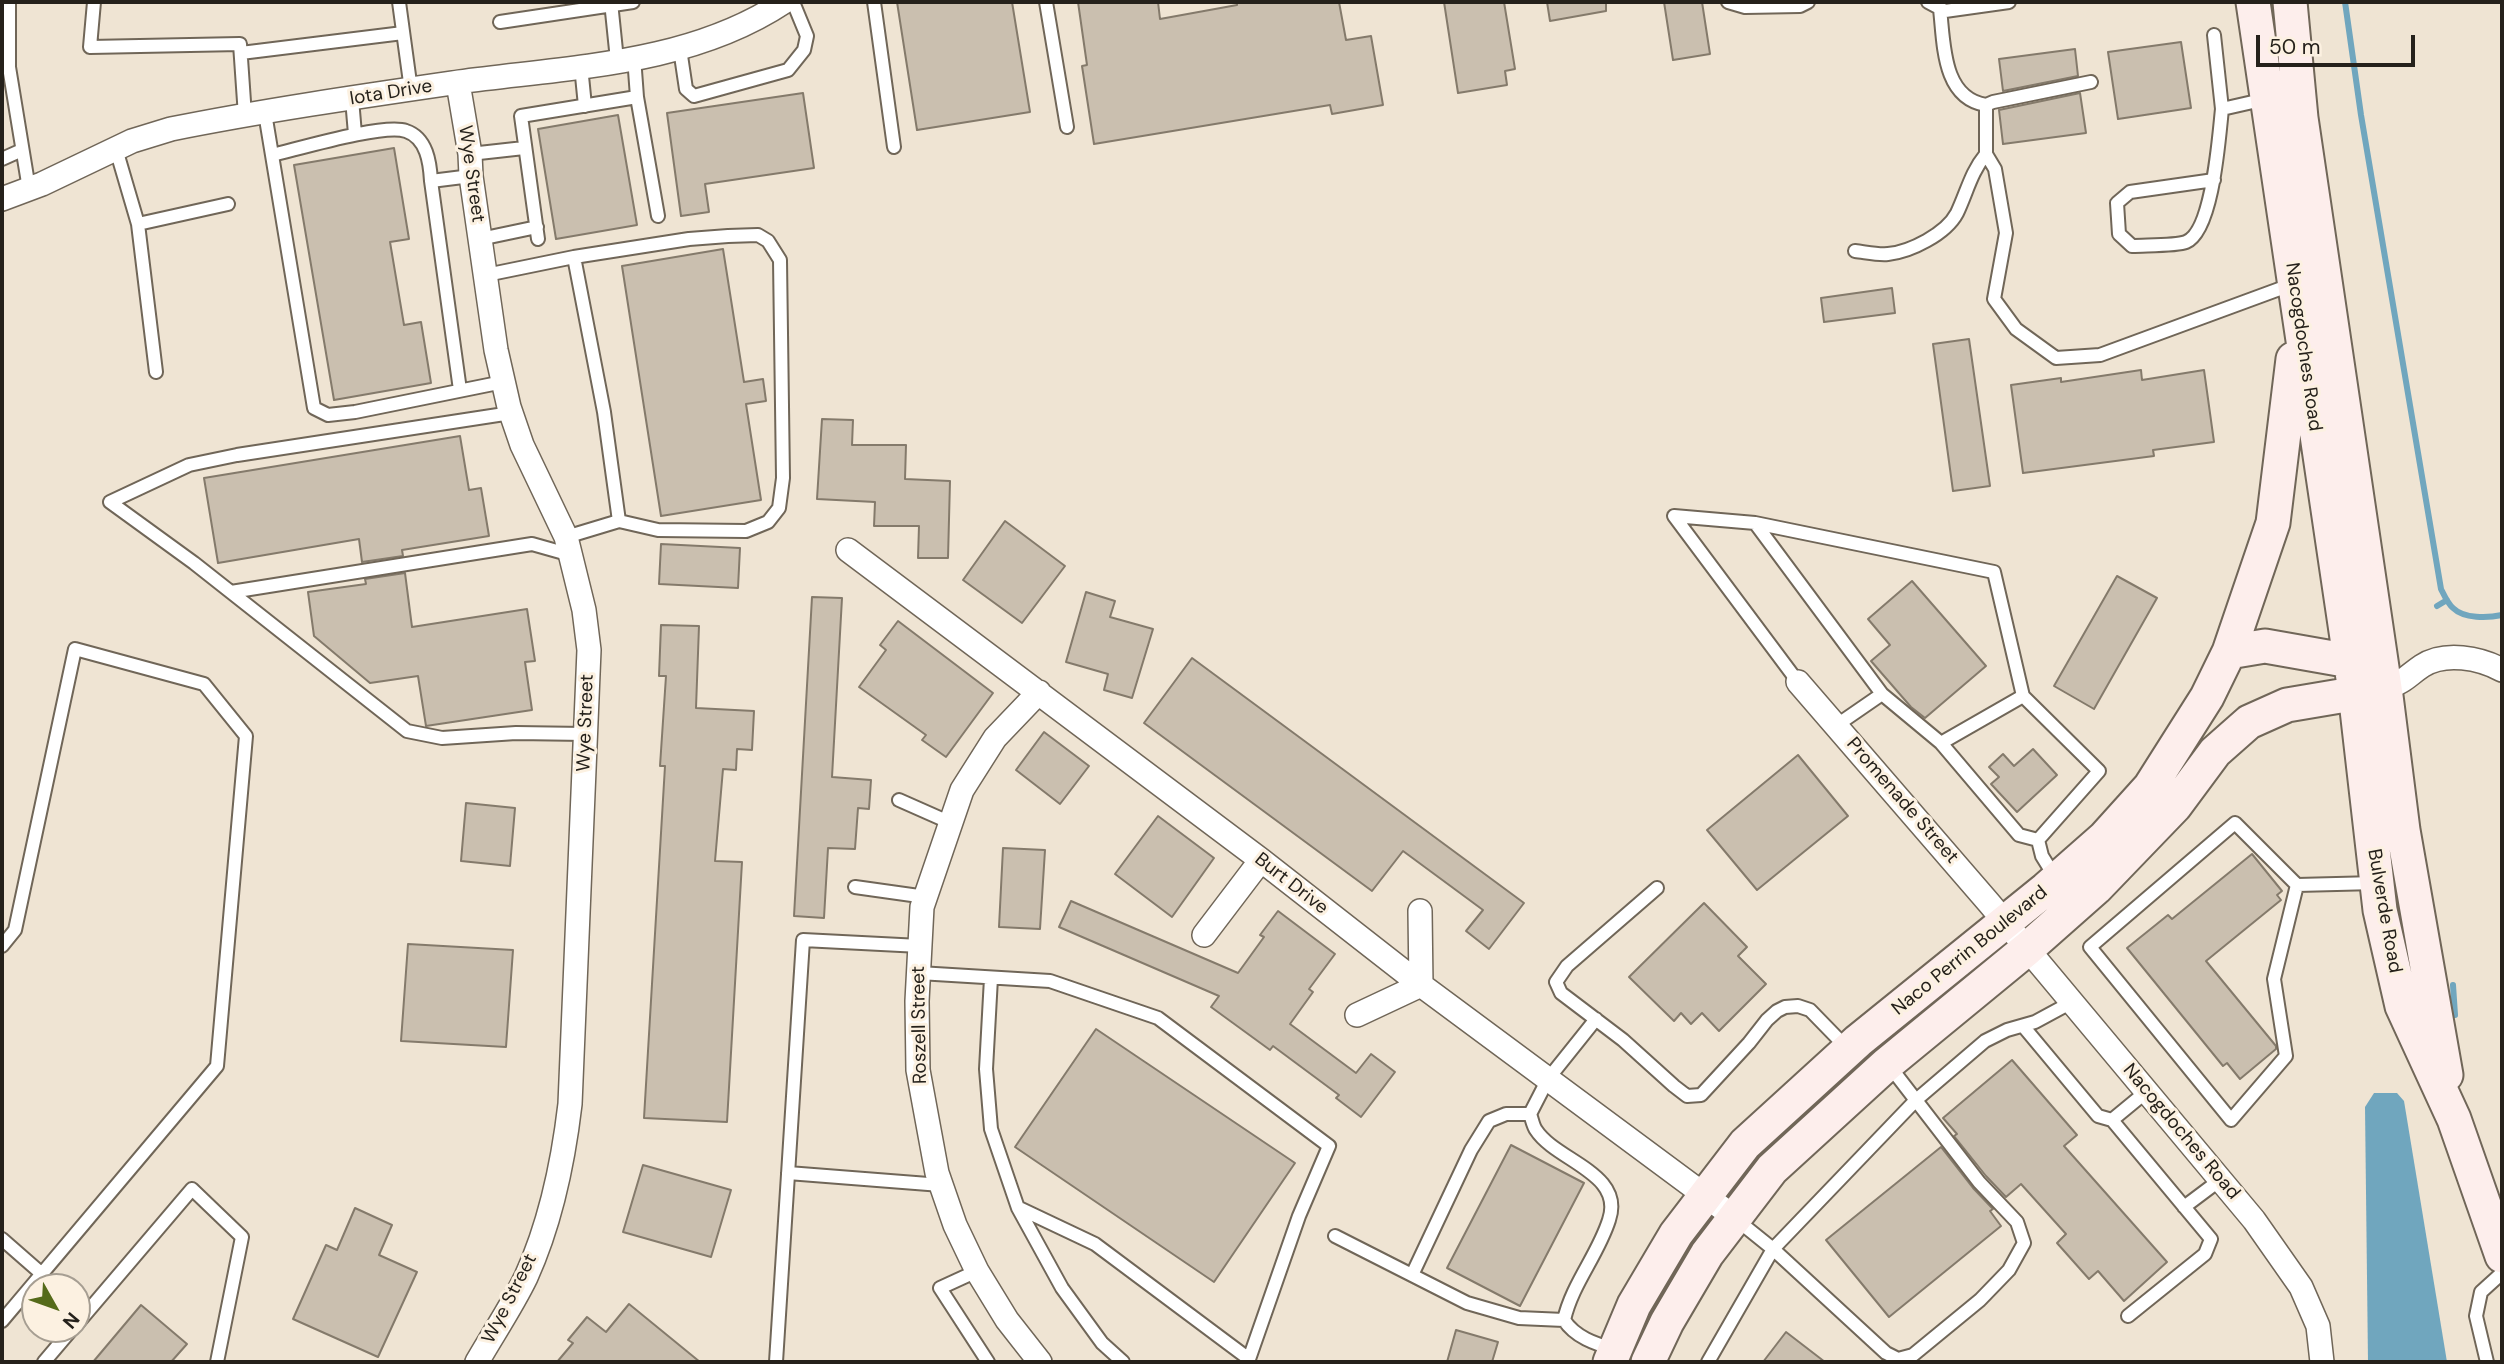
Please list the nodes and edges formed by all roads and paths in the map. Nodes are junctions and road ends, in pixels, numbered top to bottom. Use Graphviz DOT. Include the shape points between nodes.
graph roads {
  1 [pos="9,2"];
  2 [pos="94,2"];
  3 [pos="399,2"];
  4 [pos="633,2"];
  5 [pos="784,2"];
  6 [pos="793,2"];
  7 [pos="874,2"];
  8 [pos="1046,2"];
  9 [pos="1728,2"];
  10 [pos="1808,2"];
  11 [pos="1928,2"];
  12 [pos="2009,2"];
  13 [pos="2253,2"];
  14 [pos="2290,2"];
  15 [pos="611,3"];
  16 [pos="1940,9"];
  17 [pos="500,22"];
  18 [pos="403,33"];
  19 [pos="2214,35"];
  20 [pos="680,49"];
  21 [pos="241,53"];
  22 [pos="626,59"];
  23 [pos="581,66"];
  24 [pos="2091,82"];
  25 [pos="458,83"];
  26 [pos="411,90"];
  27 [pos="636,97"];
  28 [pos="352,99"];
  29 [pos="2267,99"];
  30 [pos="1986,105"];
  31 [pos="585,106"];
  32 [pos="2222,108"];
  33 [pos="255,114"];
  34 [pos="1067,127"];
  35 [pos="355,134"];
  36 [pos="524,148"];
  37 [pos="894,148"];
  38 [pos="116,149"];
  39 [pos="22,150"];
  40 [pos="1986,154"];
  41 [pos="272,155"];
  42 [pos="2,159"];
  43 [pos="471,165"];
  44 [pos="2214,180"];
  45 [pos="430,181"];
  46 [pos="29,189"];
  47 [pos="2,199"];
  48 [pos="228,204"];
  49 [pos="658,216"];
  50 [pos="138,224"];
  51 [pos="480,239"];
  52 [pos="1855,251"];
  53 [pos="573,257"];
  54 [pos="486,275"];
  55 [pos="2294,284"];
  56 [pos="2298,318"];
  57 [pos="156,372"];
  58 [pos="503,382"];
  59 [pos="460,390"];
  60 [pos="511,414"];
  61 [pos="619,521"];
  62 [pos="1755,523"];
  63 [pos="569,546"];
  64 [pos="848,550"];
  65 [pos="231,592"];
  66 [pos="2229,652"];
  67 [pos="2502,670"];
  68 [pos="2368,675"];
  69 [pos="1798,682"];
  70 [pos="1040,692"];
  71 [pos="1882,694"];
  72 [pos="2023,696"];
  73 [pos="1837,725"];
  74 [pos="585,734"];
  75 [pos="1941,743"];
  76 [pos="899,800"];
  77 [pos="951,823"];
  78 [pos="2038,840"];
  79 [pos="1261,860"];
  80 [pos="2057,880"];
  81 [pos="2376,883"];
  82 [pos="2297,886"];
  83 [pos="855,887"];
  84 [pos="1657,888"];
  85 [pos="926,897"];
  86 [pos="1420,911"];
  87 [pos="2005,921"];
  88 [pos="1204,935"];
  89 [pos="2,946"];
  90 [pos="920,946"];
  91 [pos="2028,949"];
  92 [pos="919,973"];
  93 [pos="992,978"];
  94 [pos="1421,985"];
  95 [pos="2072,1003"];
  96 [pos="1357,1015"];
  97 [pos="1595,1019"];
  98 [pos="2023,1026"];
  99 [pos="1848,1049"];
  100 [pos="1887,1063"];
  101 [pos="1548,1079"];
  102 [pos="2146,1091"];
  103 [pos="1916,1100"];
  104 [pos="1530,1114"];
  105 [pos="2454,1119"];
  106 [pos="2112,1120"];
  107 [pos="788,1173"];
  108 [pos="2220,1180"];
  109 [pos="941,1185"];
  110 [pos="1705,1194"];
  111 [pos="2184,1207"];
  112 [pos="1018,1208"];
  113 [pos="1734,1217"];
  114 [pos="1335,1236"];
  115 [pos="2,1239"];
  116 [pos="1773,1249"];
  117 [pos="2502,1256"];
  118 [pos="977,1271"];
  119 [pos="41,1273"];
  120 [pos="43,1273"];
  121 [pos="2502,1273"];
  122 [pos="1412,1275"];
  123 [pos="21,1299"];
  124 [pos="91,1308"];
  125 [pos="2129,1316"];
  126 [pos="1564,1320"];
  127 [pos="2,1321"];
  128 [pos="60,1343"];
  129 [pos="1612,1356"];
  130 [pos="1248,1361"];
  131 [pos="1897,1361"];
  132 [pos="44,1362"];
  133 [pos="217,1362"];
  134 [pos="478,1362"];
  135 [pos="776,1362"];
  136 [pos="988,1362"];
  137 [pos="1040,1362"];
  138 [pos="1123,1362"];
  139 [pos="1647,1362"];
  140 [pos="1708,1362"];
  141 [pos="2322,1362"];
  142 [pos="2487,1362"];
  1 -- 39 [label="lane" via="9,66"];
  2 -- 21 [label="lane" via="90,47 240,44"];
  3 -- 18 [label="lane"];
  4 -- 15 [label="lane"];
  5 -- 20 [label="street, Iota Drive" via="730,32"];
  6 -- 20 [label="lane" via="807,36 804,50 788,70 694,96 686,89"];
  7 -- 37 [label="lane"];
  8 -- 34 [label="lane"];
  9 -- 10 [label="lane" via="1745,7"];
  11 -- 16 [label="lane"];
  12 -- 16 [label="lane"];
  13 -- 29 [label="main road, Nacogdoches Road"];
  14 -- 68 [label="main road, Nacogdoches Road"];
  15 -- 17 [label="lane"];
  15 -- 22 [label="lane"];
  16 -- 30 [label="lane" via="1951,78 1968,96"];
  18 -- 21 [label="lane"];
  18 -- 26 [label="lane"];
  19 -- 32 [label="lane"];
  20 -- 22 [label="street, Iota Drive"];
  21 -- 33 [label="lane" via="243,88"];
  22 -- 23 [label="street, Iota Drive"];
  22 -- 27 [label="lane"];
  23 -- 25 [label="street, Iota Drive"];
  23 -- 31 [label="lane"];
  24 -- 30 [label="lane"];
  25 -- 26 [label="street, Iota Drive"];
  25 -- 43 [label="street, Wye Street"];
  26 -- 28 [label="street, Iota Drive"];
  27 -- 31 [label="lane"];
  27 -- 49 [label="lane"];
  28 -- 33 [label="street, Iota Drive"];
  28 -- 35 [label="lane"];
  29 -- 32 [label="lane"];
  29 -- 55 [label="main road, Nacogdoches Road"];
  30 -- 40 [label="lane"];
  31 -- 36 [label="lane" via="520,116"];
  32 -- 44 [label="lane"];
  33 -- 38 [label="street, Iota Drive" via="171,129"];
  33 -- 41 [label="lane"];
  35 -- 41 [label="lane"];
  35 -- 45 [label="lane" via="405,130 415,136 430,161"];
  36 -- 43 [label="lane"];
  36 -- 51 [label="lane" via="537,233"];
  38 -- 46 [label="street, Iota Drive"];
  38 -- 50 [label="lane"];
  39 -- 42 [label="lane"];
  39 -- 46 [label="lane"];
  40 -- 52 [label="lane" via="1974,169 1956,215 1944,228 1902,251"];
  40 -- 55 [label="lane" via="1995,169 2006,233 1994,299 2016,329 2056,358 2100,355"];
  41 -- 59 [label="lane" via="314,408 328,415 355,412"];
  43 -- 45 [label="lane"];
  43 -- 51 [label="street, Wye Street"];
  44 -- 44 [label="lane" via="2199,232 2186,242 2132,246 2119,234 2117,203 2130,192"];
  45 -- 59 [label="lane"];
  46 -- 47 [label="street, Iota Drive"];
  48 -- 50 [label="lane"];
  50 -- 57 [label="lane"];
  51 -- 54 [label="street, Wye Street"];
  53 -- 54 [label="lane"];
  53 -- 61 [label="lane" via="604,412"];
  53 -- 61 [label="lane" via="689,239 758,235 768,241 780,260 783,478 779,508 768,522 746,531 658,530"];
  54 -- 58 [label="street, Wye Street"];
  55 -- 56 [label="main road, Nacogdoches Road"];
  56 -- 66 [label="main road, Naco Perrin Boulevard" via="2273,523"];
  56 -- 68 [label="main road, Nacogdoches Road"];
  58 -- 59 [label="lane"];
  58 -- 60 [label="street, Wye Street"];
  60 -- 63 [label="street, Wye Street"];
  60 -- 65 [label="lane" via="189,465 110,502"];
  61 -- 63 [label="lane"];
  62 -- 69 [label="lane" via="1674,516"];
  62 -- 71 [label="lane"];
  62 -- 72 [label="lane" via="1994,572"];
  63 -- 65 [label="lane" via="532,544"];
  63 -- 74 [label="street, Wye Street" via="589,650"];
  64 -- 70 [label="street, Burt Drive"];
  65 -- 74 [label="lane" via="407,731 442,738"];
  66 -- 68 [label="main road" via="2265,646"];
  66 -- 80 [label="main road, Naco Perrin Boulevard" via="2207,697 2150,787 2104,838"];
  67 -- 68 [label="street" via="2485,661 2452,657 2424,664 2399,658"];
  68 -- 81 [label="main road, Bulverde Road"];
  68 -- 91 [label="main road, Naco Perrin Boulevard" via="2249,722 2215,752 2141,844"];
  68 -- 105 [label="main road, Bulverde Road" via="2403,830"];
  69 -- 73 [label="street, Promenade Street"];
  70 -- 77 [label="street, Roszell Street" via="995,738 962,790"];
  70 -- 79 [label="street, Burt Drive"];
  71 -- 73 [label="lane"];
  71 -- 75 [label="lane"];
  72 -- 75 [label="lane"];
  72 -- 78 [label="lane" via="2099,771"];
  73 -- 87 [label="street, Promenade Street"];
  74 -- 134 [label="street, Wye Street" via="570,1104 564,1153 552,1205 526,1277"];
  75 -- 78 [label="lane" via="2019,835"];
  76 -- 77 [label="lane"];
  77 -- 85 [label="street, Roszell Street"];
  78 -- 80 [label="lane"];
  79 -- 88 [label="street"];
  79 -- 94 [label="street, Burt Drive"];
  80 -- 87 [label="main road, Naco Perrin Boulevard"];
  81 -- 82 [label="lane"];
  81 -- 105 [label="main road, Bulverde Road" via="2402,1006"];
  82 -- 82 [label="lane" via="2235,823 2090,947 2231,1120 2286,1056 2274,979"];
  83 -- 85 [label="lane"];
  84 -- 97 [label="lane" via="1567,966 1556,982 1562,993"];
  85 -- 90 [label="street, Roszell Street"];
  86 -- 94 [label="street"];
  87 -- 91 [label="street, Nacogdoches Road"];
  87 -- 99 [label="main road, Naco Perrin Boulevard"];
  89 -- 120 [label="lane" via="15,930 75,649 204,684 246,736 217,1066"];
  90 -- 92 [label="street, Roszell Street"];
  90 -- 107 [label="lane" via="803,940"];
  91 -- 95 [label="street, Nacogdoches Road"];
  91 -- 100 [label="main road, Naco Perrin Boulevard"];
  92 -- 93 [label="lane"];
  92 -- 109 [label="street, Roszell Street" via="918,1070"];
  93 -- 112 [label="lane" via="986,1069 991,1129"];
  93 -- 130 [label="lane" via="1049,981 1158,1018 1329,1146"];
  94 -- 96 [label="street"];
  94 -- 101 [label="street, Burt Drive"];
  95 -- 98 [label="lane"];
  95 -- 102 [label="street, Nacogdoches Road"];
  97 -- 99 [label="lane" via="1688,1096 1702,1095 1767,1020 1785,1007 1810,1010"];
  97 -- 101 [label="lane"];
  98 -- 103 [label="lane" via="1985,1041"];
  98 -- 106 [label="lane" via="2098,1116"];
  99 -- 110 [label="main road, Naco Perrin Boulevard" via="1745,1144"];
  100 -- 103 [label="lane"];
  100 -- 113 [label="main road, Naco Perrin Boulevard" via="1772,1170"];
  101 -- 104 [label="lane"];
  101 -- 110 [label="street, Burt Drive"];
  102 -- 106 [label="lane"];
  102 -- 108 [label="street, Nacogdoches Road"];
  103 -- 116 [label="lane"];
  103 -- 131 [label="lane" via="1979,1182 2017,1222 2024,1243 2009,1270 1980,1300 1913,1355"];
  104 -- 122 [label="lane" via="1506,1114 1489,1121"];
  104 -- 126 [label="lane" via="1536,1130 1604,1185 1612,1199 1610,1220"];
  105 -- 117 [label="main road, Bulverde Road"];
  106 -- 111 [label="lane"];
  107 -- 109 [label="lane"];
  107 -- 135 [label="lane"];
  108 -- 111 [label="lane"];
  108 -- 141 [label="street, Nacogdoches Road" via="2301,1287 2318,1326"];
  109 -- 118 [label="street, Roszell Street"];
  110 -- 113 [label="street, Burt Drive"];
  110 -- 129 [label="main road, Naco Perrin Boulevard" via="1634,1306"];
  111 -- 125 [label="lane" via="2211,1240 2205,1254"];
  112 -- 130 [label="lane" via="1095,1244"];
  112 -- 138 [label="lane" via="1062,1287 1102,1343"];
  113 -- 116 [label="lane"];
  113 -- 139 [label="main road, Naco Perrin Boulevard" via="1707,1254"];
  114 -- 122 [label="lane"];
  115 -- 119 [label="lane"];
  116 -- 131 [label="lane"];
  116 -- 140 [label="lane"];
  118 -- 136 [label="lane" via="940,1288"];
  118 -- 137 [label="street, Roszell Street"];
  121 -- 142 [label="lane" via="2482,1292 2476,1315"];
  122 -- 126 [label="lane" via="1480,1307 1518,1318"];
  123 -- 127 [label="lane"];
  124 -- 133 [label="lane" via="192,1189 242,1237"];
  126 -- 129 [label="lane" via="1570,1329"];
  128 -- 132 [label="lane"];
}
